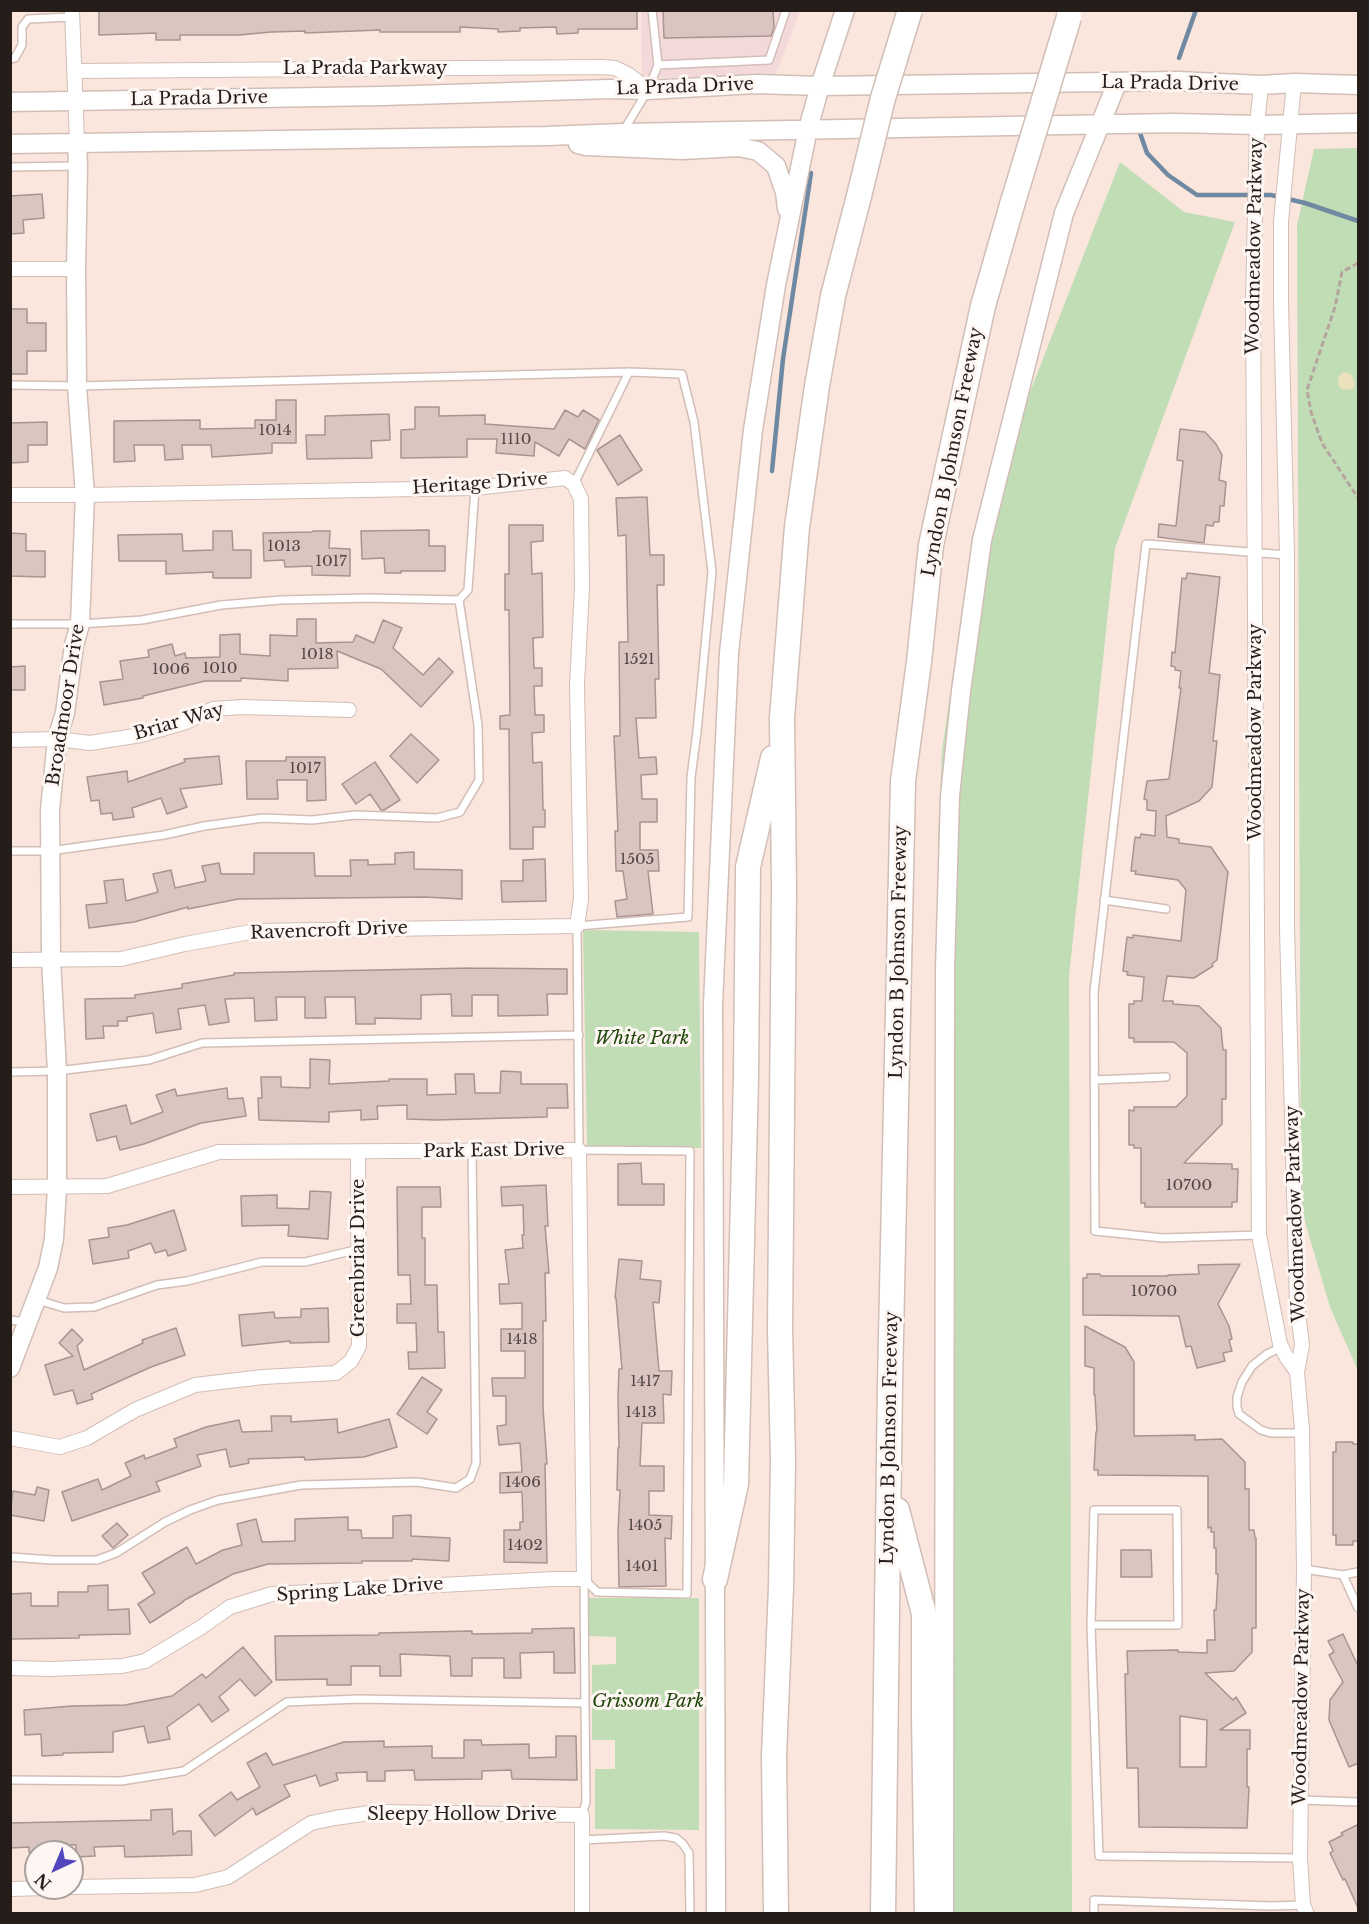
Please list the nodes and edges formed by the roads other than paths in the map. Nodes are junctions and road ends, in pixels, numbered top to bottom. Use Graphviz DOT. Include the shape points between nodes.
graph roads {
  1 [pos="652,10"];
  2 [pos="786,10"];
  3 [pos="845,10"];
  4 [pos="910,10"];
  5 [pos="1072,10"];
  6 [pos="72,14"];
  7 [pos="10,60"];
  8 [pos="658,65"];
  9 [pos="75,71"];
  10 [pos="1117,83"];
  11 [pos="1294,83"];
  12 [pos="1261,85"];
  13 [pos="1359,85"];
  14 [pos="820,86"];
  15 [pos="648,90"];
  16 [pos="10,102"];
  17 [pos="76,102"];
  18 [pos="1292,123"];
  19 [pos="1359,123"];
  20 [pos="1099,125"];
  21 [pos="1257,125"];
  22 [pos="808,129"];
  23 [pos="622,132"];
  24 [pos="547,136"];
  25 [pos="77,143"];
  26 [pos="10,144"];
  27 [pos="78,166"];
  28 [pos="10,167"];
  29 [pos="788,223"];
  30 [pos="10,269"];
  31 [pos="75,269"];
  32 [pos="630,372"];
  33 [pos="10,385"];
  34 [pos="76,386"];
  35 [pos="574,484"];
  36 [pos="475,488"];
  37 [pos="10,495"];
  38 [pos="85,495"];
  39 [pos="1255,553"];
  40 [pos="1287,555"];
  41 [pos="459,600"];
  42 [pos="10,624"];
  43 [pos="80,624"];
  44 [pos="349,710"];
  45 [pos="782,718"];
  46 [pos="57,739"];
  47 [pos="10,740"];
  48 [pos="10,851"];
  49 [pos="50,851"];
  50 [pos="1104,900"];
  51 [pos="1166,909"];
  52 [pos="578,926"];
  53 [pos="51,959"];
  54 [pos="10,960"];
  55 [pos="579,1035"];
  56 [pos="57,1071"];
  57 [pos="10,1072"];
  58 [pos="1166,1077"];
  59 [pos="1094,1080"];
  60 [pos="579,1150"];
  61 [pos="472,1151"];
  62 [pos="358,1152"];
  63 [pos="10,1187"];
  64 [pos="57,1187"];
  65 [pos="1259,1235"];
  66 [pos="359,1249"];
  67 [pos="36,1299"];
  68 [pos="19,1321"];
  69 [pos="1282,1347"];
  70 [pos="10,1368"];
  71 [pos="1297,1372"];
  72 [pos="1302,1433"];
  73 [pos="10,1437"];
  74 [pos="889,1481"];
  75 [pos="10,1557"];
  76 [pos="1304,1569"];
  77 [pos="1359,1572"];
  78 [pos="1343,1575"];
  79 [pos="584,1579"];
  80 [pos="715,1579"];
  81 [pos="1359,1608"];
  82 [pos="1091,1625"];
  83 [pos="10,1668"];
  84 [pos="585,1703"];
  85 [pos="10,1780"];
  86 [pos="1300,1800"];
  87 [pos="1359,1802"];
  88 [pos="582,1815"];
  89 [pos="582,1840"];
  90 [pos="1300,1858"];
  91 [pos="84,1887"];
  92 [pos="1305,1909"];
  93 [pos="1272,1910"];
  94 [pos="582,1914"];
  95 [pos="690,1914"];
  96 [pos="716,1914"];
  97 [pos="776,1914"];
  98 [pos="883,1914"];
  99 [pos="927,1914"];
  100 [pos="944,1914"];
  101 [pos="1094,1914"];
  1 -- 8 [label="lane"];
  2 -- 8 [label="lane" via="769,60"];
  3 -- 14 [label="main road"];
  4 -- 45 [label="highway, bridge" via="833,296 798,527"];
  5 -- 74 [label="highway, Lyndon B Johnson Freeway, bridge" via="983,306 931,545 903,781"];
  6 -- 7 [label="lane" via="28,19 22,27 22,45"];
  6 -- 9 [label="street"];
  8 -- 15 [label="lane"];
  9 -- 15 [label="street, La Prada Parkway" via="602,67 615,68"];
  9 -- 17 [label="street"];
  10 -- 12 [label="main road, La Prada Drive"];
  10 -- 14 [label="main road, La Prada Drive"];
  10 -- 20 [label="main road"];
  11 -- 12 [label="main road, La Prada Drive"];
  11 -- 13 [label="main road, La Prada Drive"];
  11 -- 18 [label="street, Woodmeadow Parkway"];
  12 -- 21 [label="street, Woodmeadow Parkway"];
  14 -- 15 [label="main road, La Prada Drive" via="756,84"];
  14 -- 22 [label="main road"];
  15 -- 17 [label="main road, La Prada Drive"];
  15 -- 23 [label="lane"];
  16 -- 17 [label="main road, La Prada Drive"];
  17 -- 25 [label="street"];
  18 -- 19 [label="main road"];
  18 -- 21 [label="main road"];
  18 -- 40 [label="street, Woodmeadow Parkway" via="1281,222"];
  20 -- 21 [label="main road"];
  20 -- 22 [label="main road"];
  20 -- 100 [label="main road" via="1064,213 982,540 950,796 945,969"];
  21 -- 39 [label="street, Woodmeadow Parkway" via="1253,314"];
  22 -- 23 [label="main road"];
  22 -- 29 [label="main road"];
  23 -- 24 [label="main road"];
  24 -- 25 [label="main road"];
  24 -- 29 [label="main road" via="586,146 682,150 738,147 758,151 776,166 785,192"];
  25 -- 26 [label="main road"];
  25 -- 27 [label="main road, Broadmoor Drive"];
  27 -- 28 [label="lane"];
  27 -- 31 [label="main road, Broadmoor Drive"];
  29 -- 80 [label="main road" via="753,430 729,653 713,1004"];
  30 -- 31 [label="street"];
  31 -- 34 [label="main road, Broadmoor Drive"];
  32 -- 34 [label="lane"];
  32 -- 35 [label="lane"];
  32 -- 52 [label="lane" via="682,374 694,422 710,551 712,572 691,777 688,917"];
  33 -- 34 [label="lane"];
  34 -- 38 [label="main road, Broadmoor Drive"];
  35 -- 36 [label="street, Heritage Drive" via="565,478"];
  35 -- 52 [label="street, Heritage Drive" via="581,499 582,587 577,685 581,899"];
  36 -- 38 [label="street, Heritage Drive"];
  36 -- 41 [label="lane" via="468,590"];
  37 -- 38 [label="street, Heritage Drive"];
  38 -- 43 [label="main road, Broadmoor Drive"];
  39 -- 40 [label="lane"];
  39 -- 50 [label="lane" via="1146,544"];
  39 -- 65 [label="street, Woodmeadow Parkway"];
  40 -- 71 [label="street, Woodmeadow Parkway" via="1287,928 1297,1304 1302,1346"];
  41 -- 43 [label="lane" via="281,600 221,605 142,620"];
  41 -- 49 [label="lane" via="478,725 479,780 460,812 437,818 263,818"];
  42 -- 43 [label="lane"];
  43 -- 46 [label="main road, Broadmoor Drive"];
  44 -- 46 [label="street, Briar Way" via="213,709 186,722 141,735 90,743"];
  45 -- 80 [label="highway" via="748,867 736,1484"];
  45 -- 97 [label="highway" via="783,1461 774,1756"];
  46 -- 47 [label="street, Briar Way"];
  46 -- 49 [label="main road, Broadmoor Drive"];
  48 -- 49 [label="lane"];
  49 -- 53 [label="main road, Broadmoor Drive"];
  50 -- 51 [label="lane"];
  50 -- 59 [label="lane" via="1094,992"];
  52 -- 53 [label="street, Ravencroft Drive" via="256,932 121,959"];
  52 -- 55 [label="lane"];
  53 -- 54 [label="street, Ravencroft Drive"];
  53 -- 56 [label="main road, Broadmoor Drive"];
  55 -- 56 [label="lane" via="202,1043 149,1060"];
  55 -- 60 [label="lane"];
  56 -- 57 [label="lane"];
  56 -- 64 [label="main road, Broadmoor Drive"];
  58 -- 59 [label="lane"];
  59 -- 65 [label="lane" via="1095,1231 1163,1238"];
  60 -- 61 [label="street, Park East Drive"];
  60 -- 79 [label="street, Park East Drive"];
  60 -- 79 [label="lane" via="690,1151 687,1594 597,1592"];
  61 -- 62 [label="street, Park East Drive"];
  61 -- 75 [label="lane" via="476,1463 470,1479 456,1488 417,1482 301,1485 218,1500 190,1510 97,1560"];
  62 -- 64 [label="street, Park East Drive" via="219,1152 107,1186"];
  62 -- 66 [label="street, Greenbriar Drive"];
  63 -- 64 [label="street, Park East Drive"];
  64 -- 67 [label="main road, Broadmoor Drive" via="52,1248"];
  65 -- 69 [label="street, Woodmeadow Parkway"];
  66 -- 67 [label="lane" via="305,1262 262,1262 157,1285 94,1307 64,1308"];
  66 -- 73 [label="street, Greenbriar Drive" via="359,1346 351,1361 336,1373 195,1385 135,1410 87,1438 60,1447"];
  67 -- 68 [label="main road, Broadmoor Drive"];
  68 -- 70 [label="main road, Broadmoor Drive"];
  69 -- 71 [label="street, Woodmeadow Parkway"];
  69 -- 72 [label="lane" via="1252,1366 1242,1382 1237,1407 1239,1414 1261,1430"];
  71 -- 72 [label="street, Woodmeadow Parkway"];
  72 -- 76 [label="street, Woodmeadow Parkway"];
  74 -- 98 [label="highway, Lyndon B Johnson Freeway"];
  74 -- 99 [label="highway" via="924,1614"];
  76 -- 78 [label="lane"];
  76 -- 86 [label="street, Woodmeadow Parkway"];
  77 -- 78 [label="lane"];
  78 -- 81 [label="lane"];
  79 -- 83 [label="street, Spring Lake Drive" via="272,1594 230,1607 145,1661 123,1666"];
  79 -- 84 [label="lane"];
  80 -- 96 [label="main road"];
  82 -- 82 [label="lane" via="1178,1625 1177,1510 1094,1510"];
  82 -- 90 [label="lane" via="1099,1856"];
  84 -- 85 [label="lane" via="358,1699 287,1702 184,1771 121,1780"];
  84 -- 88 [label="lane" via="586,1802"];
  86 -- 87 [label="lane"];
  86 -- 90 [label="street, Woodmeadow Parkway"];
  88 -- 89 [label="street"];
  88 -- 91 [label="street, Sleepy Hollow Drive" via="377,1812 335,1818 312,1823 228,1877 195,1885"];
  89 -- 94 [label="street"];
  89 -- 95 [label="lane" via="676,1838 688,1853"];
  90 -- 92 [label="street, Woodmeadow Parkway"];
  92 -- 93 [label="lane"];
  93 -- 101 [label="lane" via="1094,1900"];
}
